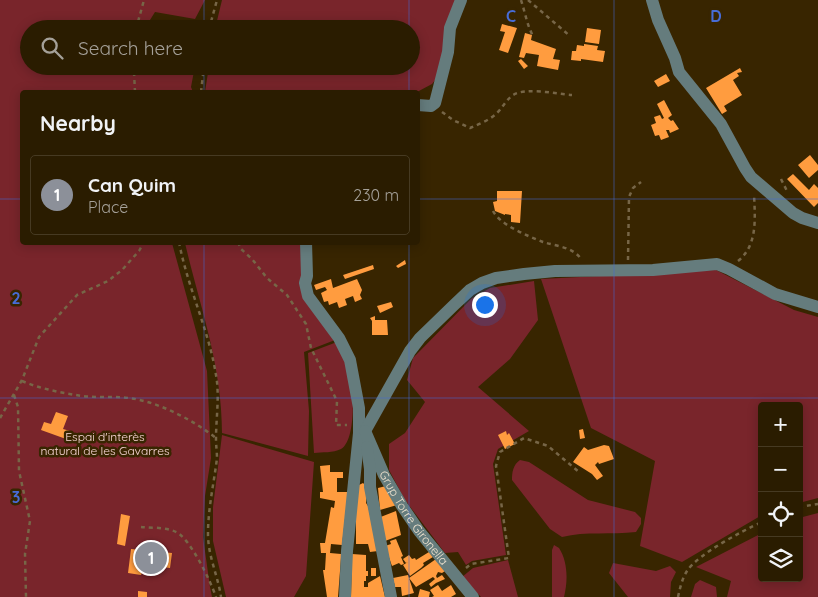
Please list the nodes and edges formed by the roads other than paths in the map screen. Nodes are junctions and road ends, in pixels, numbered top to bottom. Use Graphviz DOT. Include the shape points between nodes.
graph roads {
  1 [pos="460,0"];
  2 [pos="652,0"];
  3 [pos="420,105"];
  4 [pos="818,222"];
  5 [pos="306,245"];
  6 [pos="818,307"];
  7 [pos="361,430"];
  8 [pos="345,597"];
  9 [pos="392,597"];
  10 [pos="473,597"];
  1 -- 3 [label="street" via="450,28 448,52 433,105"];
  2 -- 4 [label="street" via="679,72 721,124 745,168 759,185 793,214"];
  5 -- 7 [label="street" via="306,288 350,360"];
  6 -- 7 [label="street" via="775,294 717,264 628,271 555,271 490,280 470,290 410,351"];
  7 -- 8 [label="street"];
  7 -- 9 [label="street, Grup Torre Gironella"];
  7 -- 10 [label="street, Grup Torre Gironella" via="384,476 418,531"];
}
